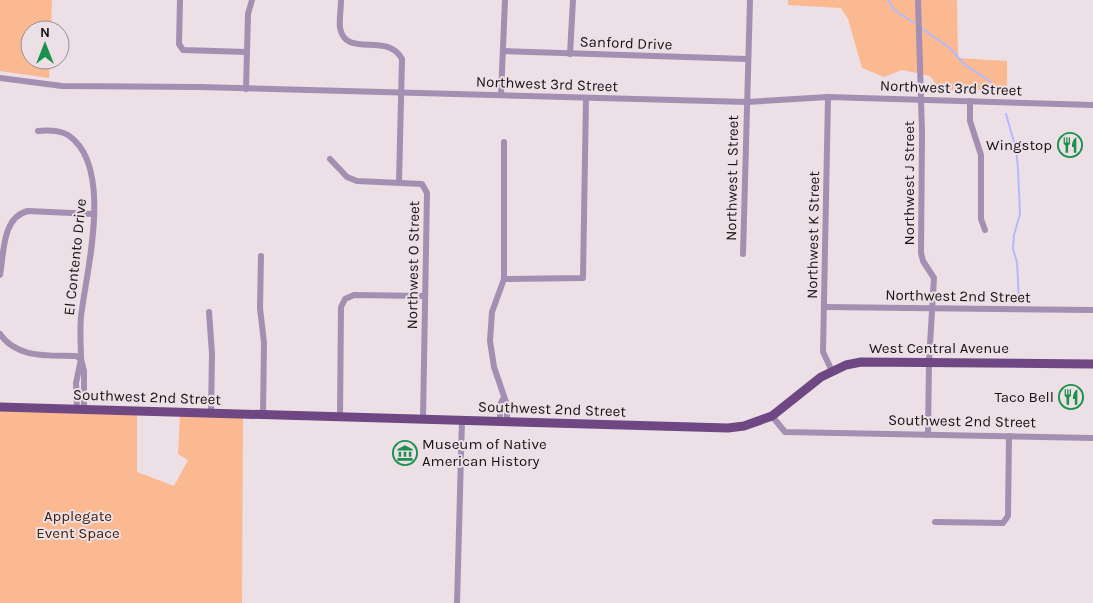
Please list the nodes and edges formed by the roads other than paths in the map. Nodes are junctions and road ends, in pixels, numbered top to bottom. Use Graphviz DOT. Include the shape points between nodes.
graph roads {
  1 [pos="180,0"];
  2 [pos="252,0"];
  3 [pos="341,0"];
  4 [pos="505,0"];
  5 [pos="573,0"];
  6 [pos="750,0"];
  7 [pos="918,0"];
  8 [pos="503,51"];
  9 [pos="247,52"];
  10 [pos="570,54"];
  11 [pos="747,60"];
  12 [pos="0,78"];
  13 [pos="246,89"];
  14 [pos="400,92"];
  15 [pos="501,95"];
  16 [pos="828,97"];
  17 [pos="586,98"];
  18 [pos="920,100"];
  19 [pos="747,102"];
  20 [pos="970,102"];
  21 [pos="1093,105"];
  22 [pos="38,130"];
  23 [pos="504,142"];
  24 [pos="330,159"];
  25 [pos="400,182"];
  26 [pos="93,214"];
  27 [pos="985,230"];
  28 [pos="743,254"];
  29 [pos="261,256"];
  30 [pos="0,275"];
  31 [pos="504,279"];
  32 [pos="424,296"];
  33 [pos="824,307"];
  34 [pos="933,307"];
  35 [pos="1093,310"];
  36 [pos="209,312"];
  37 [pos="0,334"];
  38 [pos="81,359"];
  39 [pos="929,361"];
  40 [pos="1093,364"];
  41 [pos="832,371"];
  42 [pos="0,407"];
  43 [pos="80,409"];
  44 [pos="212,413"];
  45 [pos="263,414"];
  46 [pos="772,416"];
  47 [pos="340,417"];
  48 [pos="423,419"];
  49 [pos="462,420"];
  50 [pos="503,422"];
  51 [pos="928,435"];
  52 [pos="1009,436"];
  53 [pos="1093,438"];
  54 [pos="935,522"];
  55 [pos="457,603"];
  1 -- 9 [label="street" via="179,44 183,50"];
  2 -- 9 [label="street" via="248,14"];
  3 -- 14 [label="street, Northwest O Street" via="340,28 344,38 353,44 391,46 398,52 402,59"];
  4 -- 8 [label="street"];
  5 -- 10 [label="street"];
  6 -- 11 [label="street, Northwest L Street"];
  7 -- 18 [label="street, Northwest J Street"];
  8 -- 10 [label="street, Sanford Drive"];
  8 -- 15 [label="street"];
  9 -- 13 [label="street"];
  10 -- 11 [label="street, Sanford Drive"];
  11 -- 19 [label="street, Northwest L Street"];
  12 -- 13 [label="street, Northwest 3rd Street" via="62,86"];
  13 -- 14 [label="street, Northwest 3rd Street"];
  14 -- 15 [label="street, Northwest 3rd Street"];
  14 -- 25 [label="street, Northwest O Street"];
  15 -- 17 [label="street, Northwest 3rd Street"];
  16 -- 18 [label="street, Northwest 3rd Street"];
  16 -- 19 [label="street, Northwest 3rd Street"];
  16 -- 33 [label="street, Northwest K Street"];
  17 -- 19 [label="street, Northwest 3rd Street"];
  17 -- 31 [label="street" via="583,278"];
  18 -- 20 [label="street, Northwest 3rd Street"];
  18 -- 34 [label="street, Northwest J Street" via="921,253 934,278"];
  19 -- 28 [label="street, Northwest L Street"];
  20 -- 21 [label="street, Northwest 3rd Street"];
  20 -- 27 [label="street" via="970,121 981,155 981,219"];
  22 -- 26 [label="street, El Contento Drive" via="62,133 76,143 93,178"];
  23 -- 31 [label="street"];
  24 -- 25 [label="street" via="347,177 357,182"];
  25 -- 32 [label="street, Northwest O Street" via="422,184 427,193"];
  26 -- 30 [label="street" via="20,213 8,228"];
  26 -- 38 [label="street, El Contento Drive" via="91,253 81,312"];
  29 -- 45 [label="street"];
  31 -- 50 [label="street" via="492,312 490,341 507,405"];
  32 -- 47 [label="street" via="354,295 346,299 342,307"];
  32 -- 48 [label="street, Northwest O Street"];
  33 -- 34 [label="street, Northwest 2nd Street"];
  33 -- 41 [label="street, Northwest K Street" via="823,352"];
  34 -- 35 [label="street, Northwest 2nd Street"];
  34 -- 39 [label="street, Northwest J Street"];
  36 -- 44 [label="street"];
  37 -- 38 [label="street" via="16,349 30,354"];
  38 -- 43 [label="street, El Contento Drive" via="84,371"];
  39 -- 40 [label="main road, West Central Avenue"];
  39 -- 41 [label="main road, West Central Avenue" via="861,362"];
  39 -- 51 [label="street, Northwest J Street"];
  41 -- 46 [label="main road, West Central Avenue"];
  42 -- 43 [label="main road, Southwest 2nd Street"];
  43 -- 44 [label="main road, Southwest 2nd Street"];
  44 -- 45 [label="main road, Southwest 2nd Street"];
  45 -- 47 [label="main road, Southwest 2nd Street"];
  46 -- 50 [label="main road, Southwest 2nd Street" via="728,428"];
  46 -- 51 [label="street, Southwest 2nd Street" via="786,432"];
  47 -- 48 [label="main road, Southwest 2nd Street"];
  48 -- 49 [label="main road, Southwest 2nd Street"];
  49 -- 50 [label="main road, Southwest 2nd Street"];
  49 -- 55 [label="street"];
  51 -- 52 [label="street, Southwest 2nd Street"];
  52 -- 53 [label="street, Southwest 2nd Street"];
  52 -- 54 [label="street" via="1008,516 1003,523"];
}
